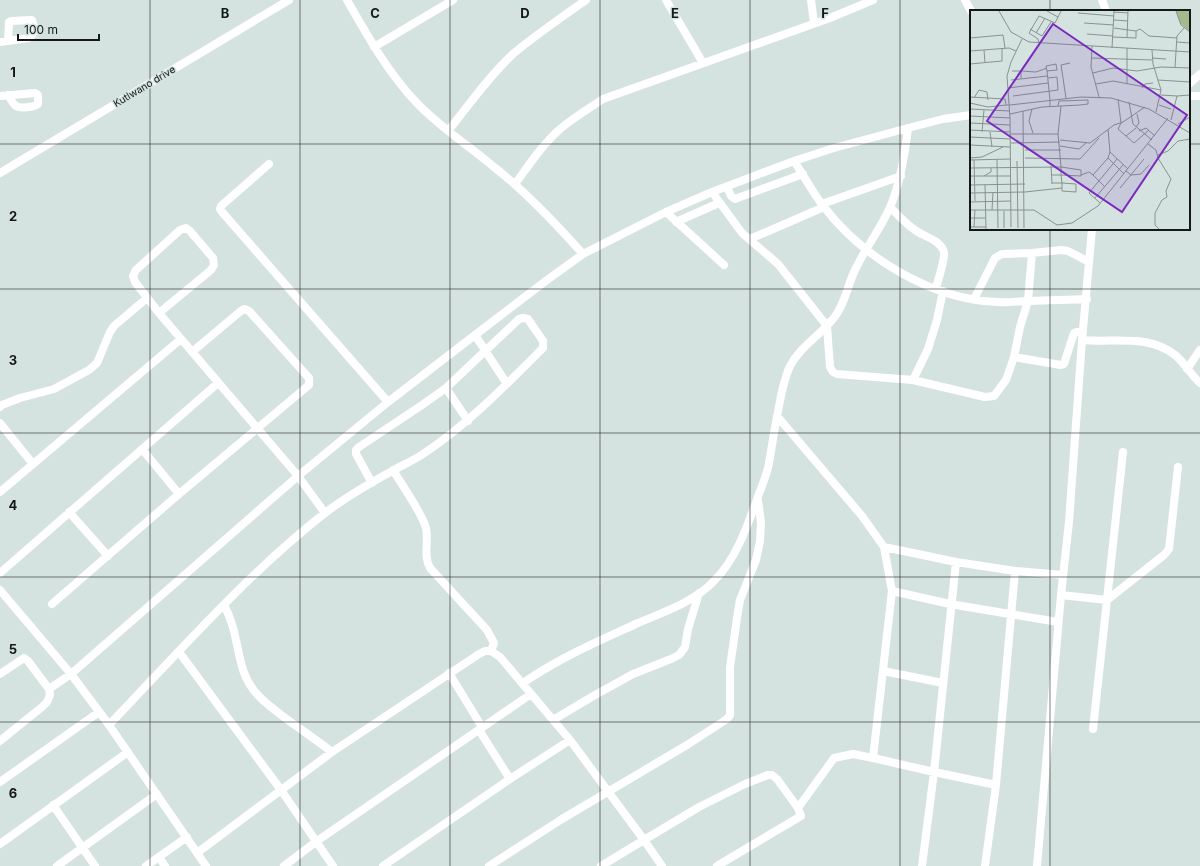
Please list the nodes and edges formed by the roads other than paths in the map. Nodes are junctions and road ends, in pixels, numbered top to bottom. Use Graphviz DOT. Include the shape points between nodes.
graph roads {
  1 [pos="289,0"];
  2 [pos="346,0"];
  3 [pos="453,0"];
  4 [pos="586,0"];
  5 [pos="666,0"];
  6 [pos="811,0"];
  7 [pos="873,0"];
  8 [pos="965,0"];
  9 [pos="1102,0"];
  10 [pos="970,10"];
  11 [pos="1106,10"];
  12 [pos="814,23"];
  13 [pos="374,47"];
  14 [pos="703,63"];
  15 [pos="1200,74"];
  16 [pos="1190,83"];
  17 [pos="970,115"];
  18 [pos="908,128"];
  19 [pos="448,131"];
  20 [pos="794,161"];
  21 [pos="269,164"];
  22 [pos="0,173"];
  23 [pos="763,173"];
  24 [pos="803,174"];
  25 [pos="901,176"];
  26 [pos="515,184"];
  27 [pos="769,186"];
  28 [pos="727,187"];
  29 [pos="712,192"];
  30 [pos="719,203"];
  31 [pos="823,206"];
  32 [pos="890,207"];
  33 [pos="666,212"];
  34 [pos="676,222"];
  35 [pos="1092,230"];
  36 [pos="750,239"];
  37 [pos="866,250"];
  38 [pos="583,254"];
  39 [pos="1032,254"];
  40 [pos="1089,262"];
  41 [pos="724,265"];
  42 [pos="939,290"];
  43 [pos="147,298"];
  44 [pos="974,299"];
  45 [pos="1087,299"];
  46 [pos="1028,301"];
  47 [pos="159,313"];
  48 [pos="827,326"];
  49 [pos="474,335"];
  50 [pos="1083,336"];
  51 [pos="181,339"];
  52 [pos="1200,350"];
  53 [pos="485,351"];
  54 [pos="192,352"];
  55 [pos="1014,357"];
  56 [pos="1187,370"];
  57 [pos="913,380"];
  58 [pos="218,383"];
  59 [pos="1200,383"];
  60 [pos="507,384"];
  61 [pos="446,388"];
  62 [pos="388,402"];
  63 [pos="0,407"];
  64 [pos="778,416"];
  65 [pos="468,420"];
  66 [pos="0,423"];
  67 [pos="258,428"];
  68 [pos="142,449"];
  69 [pos="1123,452"];
  70 [pos="33,464"];
  71 [pos="1178,467"];
  72 [pos="393,470"];
  73 [pos="298,476"];
  74 [pos="372,483"];
  75 [pos="0,492"];
  76 [pos="179,494"];
  77 [pos="757,498"];
  78 [pos="70,512"];
  79 [pos="325,513"];
  80 [pos="884,547"];
  81 [pos="108,556"];
  82 [pos="956,562"];
  83 [pos="1015,571"];
  84 [pos="0,573"];
  85 [pos="1063,575"];
  86 [pos="0,590"];
  87 [pos="892,591"];
  88 [pos="699,593"];
  89 [pos="1061,595"];
  90 [pos="1107,600"];
  91 [pos="52,604"];
  92 [pos="950,604"];
  93 [pos="224,605"];
  94 [pos="1010,614"];
  95 [pos="1058,622"];
  96 [pos="491,651"];
  97 [pos="179,652"];
  98 [pos="883,671"];
  99 [pos="0,674"];
  100 [pos="70,674"];
  101 [pos="449,674"];
  102 [pos="523,683"];
  103 [pos="943,683"];
  104 [pos="49,689"];
  105 [pos="531,694"];
  106 [pos="99,712"];
  107 [pos="553,720"];
  108 [pos="110,725"];
  109 [pos="481,728"];
  110 [pos="1093,729"];
  111 [pos="570,740"];
  112 [pos="0,741"];
  113 [pos="128,752"];
  114 [pos="332,752"];
  115 [pos="873,758"];
  116 [pos="934,772"];
  117 [pos="510,779"];
  118 [pos="0,782"];
  119 [pos="996,785"];
  120 [pos="281,790"];
  121 [pos="608,791"];
  122 [pos="157,794"];
  123 [pos="53,805"];
  124 [pos="798,808"];
  125 [pos="187,838"];
  126 [pos="644,840"];
  127 [pos="1,841"];
  128 [pos="317,842"];
  129 [pos="82,848"];
  130 [pos="197,853"];
  131 [pos="159,857"];
  132 [pos="57,866"];
  133 [pos="95,866"];
  134 [pos="146,866"];
  135 [pos="165,866"];
  136 [pos="206,866"];
  137 [pos="284,866"];
  138 [pos="333,866"];
  139 [pos="383,866"];
  140 [pos="489,866"];
  141 [pos="601,866"];
  142 [pos="662,866"];
  143 [pos="718,866"];
  144 [pos="922,866"];
  145 [pos="985,866"];
  146 [pos="1037,866"];
  1 -- 22 [label="street, Kutlwano drive"];
  2 -- 13 [label="street"];
  3 -- 13 [label="street"];
  4 -- 19 [label="street" via="552,23 499,68"];
  5 -- 14 [label="street"];
  6 -- 12 [label="street"];
  7 -- 12 [label="street"];
  8 -- 10 [label="street"];
  9 -- 11 [label="street"];
  12 -- 14 [label="street"];
  13 -- 19 [label="street" via="415,102"];
  14 -- 26 [label="street" via="603,99 579,114 559,130"];
  15 -- 16 [label="street"];
  17 -- 18 [label="street"];
  18 -- 20 [label="street"];
  18 -- 25 [label="street"];
  19 -- 26 [label="street"];
  20 -- 23 [label="street"];
  20 -- 24 [label="street"];
  21 -- 62 [label="street" via="220,209"];
  23 -- 27 [label="street"];
  23 -- 28 [label="street"];
  24 -- 27 [label="street"];
  24 -- 31 [label="street"];
  25 -- 31 [label="street"];
  25 -- 32 [label="street"];
  26 -- 38 [label="street" via="552,219"];
  27 -- 28 [label="street" via="735,198"];
  28 -- 29 [label="street"];
  29 -- 30 [label="street"];
  29 -- 33 [label="street"];
  30 -- 34 [label="street"];
  30 -- 36 [label="street" via="742,233"];
  31 -- 36 [label="street"];
  31 -- 37 [label="street"];
  32 -- 37 [label="street"];
  32 -- 42 [label="street" via="907,225 942,247 944,254"];
  33 -- 34 [label="street"];
  33 -- 38 [label="street"];
  34 -- 41 [label="street"];
  35 -- 40 [label="street"];
  36 -- 48 [label="street" via="778,264"];
  37 -- 42 [label="street" via="908,277"];
  37 -- 48 [label="street" via="855,269 838,313"];
  38 -- 49 [label="street"];
  39 -- 40 [label="street" via="1061,250"];
  39 -- 44 [label="street" via="998,255"];
  39 -- 46 [label="street"];
  40 -- 45 [label="street"];
  42 -- 44 [label="street"];
  42 -- 57 [label="street" via="938,320"];
  43 -- 47 [label="street"];
  43 -- 47 [label="street" via="134,282 136,270 180,230 186,228 213,258 214,265 212,270"];
  43 -- 63 [label="street" via="114,326 97,363 89,370 54,389 20,398"];
  44 -- 46 [label="street" via="999,302"];
  45 -- 46 [label="street"];
  45 -- 50 [label="street"];
  46 -- 55 [label="street"];
  47 -- 51 [label="street"];
  48 -- 57 [label="street" via="830,367 833,372"];
  48 -- 64 [label="street" via="799,352 791,365 785,380"];
  49 -- 53 [label="street"];
  49 -- 62 [label="street"];
  50 -- 55 [label="street" via="1074,333 1064,364 1061,365"];
  50 -- 56 [label="street" via="1100,341 1143,341 1160,346 1176,356"];
  50 -- 85 [label="street"];
  51 -- 54 [label="street"];
  51 -- 70 [label="street"];
  52 -- 56 [label="street"];
  53 -- 60 [label="street"];
  53 -- 60 [label="street" via="523,318 528,319 543,341 543,348"];
  53 -- 61 [label="street"];
  54 -- 58 [label="street"];
  54 -- 67 [label="street" via="245,309 250,311 309,378 309,385"];
  55 -- 57 [label="street" via="1006,380 994,396 985,397"];
  56 -- 59 [label="street"];
  58 -- 67 [label="street"];
  58 -- 68 [label="street"];
  60 -- 65 [label="street"];
  61 -- 65 [label="street"];
  61 -- 74 [label="street" via="356,450"];
  62 -- 73 [label="street"];
  64 -- 77 [label="street" via="768,468"];
  64 -- 80 [label="street" via="862,516"];
  65 -- 72 [label="street" via="422,455"];
  66 -- 70 [label="street"];
  67 -- 73 [label="street"];
  67 -- 76 [label="street"];
  68 -- 76 [label="street"];
  68 -- 78 [label="street"];
  69 -- 90 [label="street"];
  70 -- 75 [label="street"];
  71 -- 90 [label="street" via="1168,549 1164,555"];
  72 -- 74 [label="street"];
  72 -- 96 [label="street" via="424,522 427,534 427,563 487,630 494,643"];
  73 -- 79 [label="street"];
  73 -- 100 [label="street"];
  74 -- 79 [label="street"];
  76 -- 81 [label="street"];
  77 -- 88 [label="street" via="734,555 713,583"];
  77 -- 121 [label="street" via="761,522 760,541 756,560 740,600 730,667 730,715 687,745"];
  78 -- 81 [label="street"];
  78 -- 84 [label="street"];
  79 -- 93 [label="street"];
  80 -- 82 [label="street"];
  80 -- 87 [label="street"];
  81 -- 91 [label="street"];
  82 -- 83 [label="street"];
  82 -- 92 [label="street"];
  83 -- 85 [label="street"];
  83 -- 94 [label="street"];
  85 -- 89 [label="street"];
  86 -- 100 [label="street"];
  87 -- 92 [label="street"];
  87 -- 98 [label="street"];
  88 -- 102 [label="street" via="666,611 586,646"];
  88 -- 107 [label="street" via="685,647 679,655 633,674"];
  89 -- 90 [label="street"];
  89 -- 95 [label="street"];
  90 -- 110 [label="street"];
  92 -- 94 [label="street"];
  92 -- 103 [label="street"];
  93 -- 97 [label="street"];
  93 -- 114 [label="street" via="231,618 243,670 255,692 266,704"];
  94 -- 95 [label="street"];
  94 -- 119 [label="street"];
  95 -- 146 [label="street"];
  96 -- 101 [label="street" via="479,654"];
  96 -- 102 [label="street" via="500,657"];
  97 -- 108 [label="street"];
  97 -- 120 [label="street"];
  98 -- 103 [label="street"];
  98 -- 115 [label="street"];
  99 -- 104 [label="street" via="24,658"];
  100 -- 104 [label="street"];
  100 -- 106 [label="street"];
  101 -- 109 [label="street"];
  101 -- 114 [label="street"];
  102 -- 105 [label="street"];
  103 -- 116 [label="street"];
  104 -- 112 [label="street" via="47,702"];
  105 -- 107 [label="street"];
  105 -- 109 [label="street"];
  106 -- 108 [label="street"];
  106 -- 118 [label="street"];
  107 -- 111 [label="street"];
  108 -- 113 [label="street"];
  109 -- 117 [label="street"];
  109 -- 128 [label="street"];
  111 -- 117 [label="street"];
  111 -- 121 [label="street"];
  113 -- 122 [label="street"];
  113 -- 123 [label="street"];
  114 -- 120 [label="street"];
  115 -- 116 [label="street"];
  115 -- 124 [label="street" via="853,754 834,758"];
  116 -- 119 [label="street"];
  116 -- 144 [label="street"];
  117 -- 139 [label="street"];
  119 -- 145 [label="street"];
  120 -- 128 [label="street"];
  120 -- 130 [label="street"];
  121 -- 126 [label="street"];
  121 -- 140 [label="street"];
  122 -- 125 [label="street"];
  122 -- 129 [label="street"];
  123 -- 127 [label="street"];
  123 -- 129 [label="street"];
  124 -- 126 [label="street" via="777,779 768,775 700,807"];
  124 -- 143 [label="street" via="801,814 798,819"];
  125 -- 130 [label="street"];
  125 -- 131 [label="street"];
  126 -- 141 [label="street"];
  126 -- 142 [label="street"];
  128 -- 137 [label="street"];
  128 -- 138 [label="street"];
  129 -- 132 [label="street"];
  129 -- 133 [label="street"];
  130 -- 136 [label="street"];
  131 -- 134 [label="street"];
  131 -- 135 [label="street"];
}
